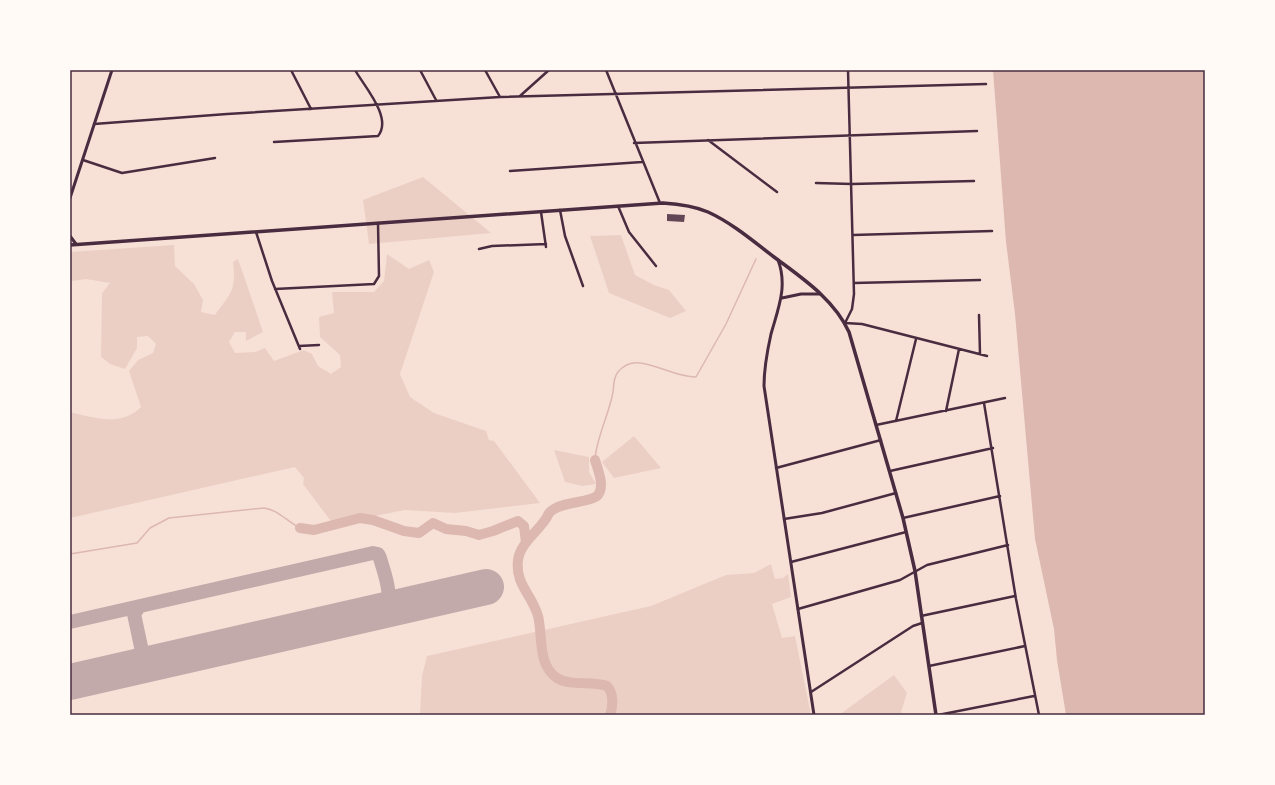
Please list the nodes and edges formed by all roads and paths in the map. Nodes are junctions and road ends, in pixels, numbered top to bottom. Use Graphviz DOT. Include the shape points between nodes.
graph roads {
  1 [pos="112,70"];
  2 [pos="291,70"];
  3 [pos="355,70"];
  4 [pos="420,70"];
  5 [pos="484,70"];
  6 [pos="549,70"];
  7 [pos="606,70"];
  8 [pos="848,70"];
  9 [pos="986,84"];
  10 [pos="849,88"];
  11 [pos="616,95"];
  12 [pos="520,96"];
  13 [pos="500,97"];
  14 [pos="436,100"];
  15 [pos="376,104"];
  16 [pos="311,109"];
  17 [pos="94,124"];
  18 [pos="977,131"];
  19 [pos="850,135"];
  20 [pos="708,140"];
  21 [pos="274,142"];
  22 [pos="634,143"];
  23 [pos="215,158"];
  24 [pos="83,160"];
  25 [pos="642,162"];
  26 [pos="510,171"];
  27 [pos="974,181"];
  28 [pos="816,183"];
  29 [pos="852,184"];
  30 [pos="778,192"];
  31 [pos="70,198"];
  32 [pos="660,203"];
  33 [pos="618,206"];
  34 [pos="560,210"];
  35 [pos="541,212"];
  36 [pos="378,223"];
  37 [pos="256,231"];
  38 [pos="992,231"];
  39 [pos="853,235"];
  40 [pos="70,236"];
  41 [pos="76,244"];
  42 [pos="70,245"];
  43 [pos="479,249"];
  44 [pos="778,260"];
  45 [pos="656,266"];
  46 [pos="980,280"];
  47 [pos="854,283"];
  48 [pos="583,286"];
  49 [pos="275,289"];
  50 [pos="820,294"];
  51 [pos="782,298"];
  52 [pos="979,315"];
  53 [pos="845,323"];
  54 [pos="916,339"];
  55 [pos="319,344"];
  56 [pos="959,350"];
  57 [pos="980,354"];
  58 [pos="987,356"];
  59 [pos="1005,398"];
  60 [pos="984,403"];
  61 [pos="946,411"];
  62 [pos="896,421"];
  63 [pos="876,425"];
  64 [pos="881,440"];
  65 [pos="993,448"];
  66 [pos="776,468"];
  67 [pos="890,471"];
  68 [pos="896,493"];
  69 [pos="1000,496"];
  70 [pos="903,518"];
  71 [pos="784,519"];
  72 [pos="906,532"];
  73 [pos="1008,545"];
  74 [pos="791,562"];
  75 [pos="915,571"];
  76 [pos="1015,596"];
  77 [pos="798,609"];
  78 [pos="921,616"];
  79 [pos="922,623"];
  80 [pos="1025,646"];
  81 [pos="929,666"];
  82 [pos="811,692"];
  83 [pos="1034,696"];
  84 [pos="814,715"];
  85 [pos="937,715"];
  86 [pos="1039,715"];
  1 -- 17 [label="street"];
  2 -- 16 [label="street"];
  3 -- 15 [label="street"];
  4 -- 14 [label="street"];
  5 -- 13 [label="street"];
  6 -- 12 [label="street"];
  7 -- 11 [label="street"];
  8 -- 10 [label="street"];
  9 -- 10 [label="street"];
  10 -- 11 [label="street"];
  10 -- 19 [label="street"];
  11 -- 12 [label="street"];
  11 -- 22 [label="street"];
  12 -- 13 [label="street"];
  13 -- 14 [label="street"];
  14 -- 15 [label="street"];
  15 -- 16 [label="street"];
  15 -- 21 [label="street" via="382,127 380,134 376,136"];
  16 -- 17 [label="street"];
  17 -- 24 [label="street"];
  18 -- 19 [label="street"];
  19 -- 20 [label="street"];
  19 -- 29 [label="street"];
  20 -- 22 [label="street"];
  20 -- 30 [label="street"];
  22 -- 25 [label="street"];
  23 -- 24 [label="street" via="122,173"];
  24 -- 31 [label="street"];
  25 -- 26 [label="street"];
  25 -- 32 [label="street"];
  27 -- 29 [label="street"];
  28 -- 29 [label="street"];
  29 -- 39 [label="street"];
  32 -- 33 [label="main road"];
  32 -- 44 [label="main road" via="685,205 709,212 737,229"];
  33 -- 34 [label="main road"];
  33 -- 45 [label="street" via="629,232"];
  34 -- 35 [label="main road"];
  34 -- 48 [label="street" via="565,236"];
  35 -- 36 [label="main road"];
  35 -- 43 [label="street" via="546,245 492,246"];
  36 -- 37 [label="main road"];
  36 -- 49 [label="street" via="379,276 374,284"];
  37 -- 41 [label="main road"];
  37 -- 49 [label="street"];
  38 -- 39 [label="street"];
  39 -- 47 [label="street"];
  40 -- 41 [label="street"];
  41 -- 42 [label="main road"];
  44 -- 50 [label="main road"];
  44 -- 51 [label="street" via="782,272"];
  46 -- 47 [label="street"];
  47 -- 53 [label="street" via="854,304"];
  49 -- 55 [label="street" via="299,347"];
  50 -- 51 [label="street"];
  50 -- 53 [label="main road"];
  51 -- 66 [label="street" via="768,345 764,373 766,405"];
  52 -- 57 [label="street"];
  53 -- 54 [label="street" via="862,324"];
  53 -- 63 [label="main road"];
  54 -- 56 [label="street"];
  54 -- 62 [label="street"];
  56 -- 57 [label="street"];
  56 -- 61 [label="street"];
  57 -- 58 [label="street"];
  59 -- 60 [label="street"];
  60 -- 61 [label="street"];
  60 -- 65 [label="street"];
  61 -- 62 [label="street"];
  62 -- 63 [label="street"];
  63 -- 64 [label="main road"];
  64 -- 66 [label="street"];
  64 -- 67 [label="main road"];
  65 -- 67 [label="street"];
  65 -- 69 [label="street"];
  66 -- 71 [label="street"];
  67 -- 68 [label="main road"];
  68 -- 70 [label="main road"];
  68 -- 71 [label="street" via="822,513"];
  69 -- 70 [label="street"];
  69 -- 73 [label="street"];
  70 -- 72 [label="main road"];
  71 -- 74 [label="street"];
  72 -- 74 [label="street"];
  72 -- 75 [label="main road"];
  73 -- 75 [label="street" via="927,565"];
  73 -- 76 [label="street"];
  74 -- 77 [label="street"];
  75 -- 77 [label="street" via="900,580"];
  75 -- 78 [label="main road"];
  76 -- 78 [label="street"];
  76 -- 80 [label="street"];
  77 -- 82 [label="street"];
  78 -- 79 [label="main road"];
  79 -- 81 [label="main road"];
  79 -- 82 [label="street" via="913,626"];
  80 -- 81 [label="street"];
  80 -- 83 [label="street"];
  81 -- 85 [label="main road"];
  82 -- 84 [label="street"];
  83 -- 85 [label="street"];
  83 -- 86 [label="street"];
}
